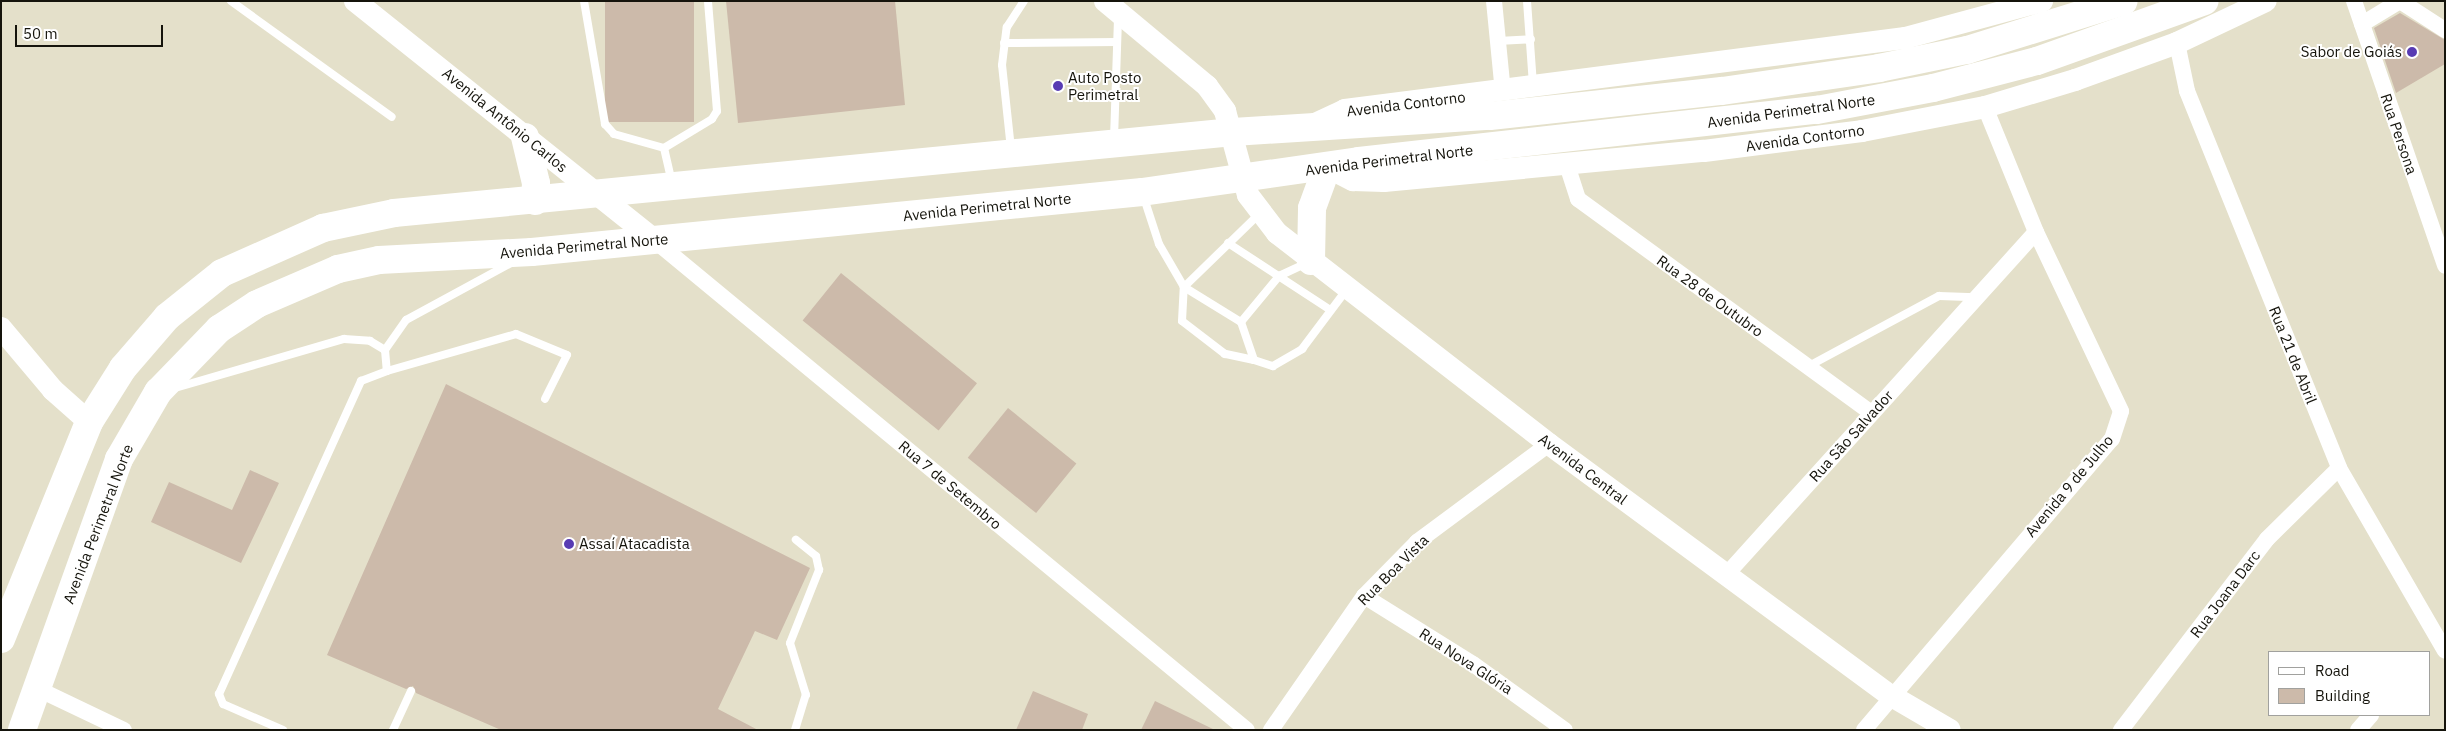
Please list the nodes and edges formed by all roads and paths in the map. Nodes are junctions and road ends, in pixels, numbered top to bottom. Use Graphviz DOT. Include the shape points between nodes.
graph roads {
  1 [pos="231,1"];
  2 [pos="355,1"];
  3 [pos="584,1"];
  4 [pos="708,1"];
  5 [pos="1024,1"];
  6 [pos="1494,1"];
  7 [pos="1527,1"];
  8 [pos="2042,1"];
  9 [pos="2124,1"];
  10 [pos="2205,1"];
  11 [pos="2266,1"];
  12 [pos="2354,1"];
  13 [pos="2400,1"];
  14 [pos="1112,6"];
  15 [pos="2362,24"];
  16 [pos="2445,30"];
  17 [pos="1530,39"];
  18 [pos="1498,41"];
  19 [pos="1118,42"];
  20 [pos="1004,43"];
  21 [pos="2177,43"];
  22 [pos="1534,88"];
  23 [pos="1503,92"];
  24 [pos="1985,107"];
  25 [pos="392,117"];
  26 [pos="1305,128"];
  27 [pos="1233,132"];
  28 [pos="525,137"];
  29 [pos="1114,144"];
  30 [pos="664,148"];
  31 [pos="1012,154"];
  32 [pos="1567,165"];
  33 [pos="1327,167"];
  34 [pos="1242,179"];
  35 [pos="674,188"];
  36 [pos="1142,192"];
  37 [pos="599,196"];
  38 [pos="535,201"];
  39 [pos="1259,214"];
  40 [pos="2036,232"];
  41 [pos="654,240"];
  42 [pos="1228,243"];
  43 [pos="532,252"];
  44 [pos="1311,262"];
  45 [pos="2445,266"];
  46 [pos="1279,276"];
  47 [pos="1184,287"];
  48 [pos="1347,289"];
  49 [pos="1976,297"];
  50 [pos="1328,309"];
  51 [pos="1241,322"];
  52 [pos="1,328"];
  53 [pos="385,350"];
  54 [pos="1254,360"];
  55 [pos="1807,367"];
  56 [pos="387,371"];
  57 [pos="158,392"];
  58 [pos="545,399"];
  59 [pos="1871,413"];
  60 [pos="89,422"];
  61 [pos="1549,444"];
  62 [pos="2339,468"];
  63 [pos="796,540"];
  64 [pos="1726,575"];
  65 [pos="1364,596"];
  66 [pos="1,639"];
  67 [pos="2438,650"];
  68 [pos="38,689"];
  69 [pos="411,691"];
  70 [pos="1890,695"];
  71 [pos="2370,716"];
  72 [pos="22,730"];
  73 [pos="124,730"];
  74 [pos="283,730"];
  75 [pos="392,730"];
  76 [pos="795,730"];
  77 [pos="1247,730"];
  78 [pos="1271,730"];
  79 [pos="1565,730"];
  80 [pos="1864,730"];
  81 [pos="1950,730"];
  82 [pos="2121,730"];
  83 [pos="2358,730"];
  1 -- 25 [label="lane"];
  2 -- 28 [label="street, Avenida Antônio Carlos"];
  3 -- 30 [label="lane" via="605,124 614,134"];
  4 -- 30 [label="lane" via="717,111 712,120"];
  5 -- 20 [label="lane" via="1007,27"];
  6 -- 18 [label="street"];
  7 -- 17 [label="lane"];
  8 -- 22 [label="street, Avenida Contorno" via="1905,38"];
  9 -- 26 [label="highway, Avenida Perimetral Norte" via="1976,48 1879,68 1500,115"];
  10 -- 33 [label="highway, Avenida Perimetral Norte" via="2037,61 1933,88 1817,110"];
  11 -- 21 [label="street, Avenida Contorno"];
  12 -- 15 [label="street, Rua Persona"];
  13 -- 15 [label="street"];
  13 -- 16 [label="street"];
  14 -- 19 [label="lane"];
  14 -- 27 [label="street, Avenida Central" via="1207,86 1225,111"];
  15 -- 45 [label="street, Rua Persona"];
  17 -- 18 [label="lane"];
  17 -- 22 [label="lane"];
  18 -- 23 [label="street"];
  19 -- 20 [label="lane"];
  19 -- 29 [label="lane"];
  20 -- 31 [label="lane" via="1002,65"];
  21 -- 24 [label="street, Avenida Contorno"];
  21 -- 62 [label="street, Rua 21 de Abril" via="2187,91"];
  22 -- 23 [label="street, Avenida Contorno"];
  23 -- 26 [label="street, Avenida Contorno" via="1345,110"];
  24 -- 32 [label="street, Avenida Contorno" via="1862,131"];
  24 -- 40 [label="street, Avenida 9 de Julho"];
  26 -- 27 [label="highway, Avenida Perimetral Norte"];
  27 -- 29 [label="highway, Avenida Perimetral Norte"];
  27 -- 34 [label="street, Avenida Central"];
  28 -- 37 [label="street, Avenida Antônio Carlos"];
  28 -- 38 [label="highway" via="536,183"];
  29 -- 31 [label="highway, Avenida Perimetral Norte"];
  30 -- 35 [label="lane"];
  31 -- 35 [label="highway, Avenida Perimetral Norte"];
  32 -- 33 [label="street, Avenida Contorno" via="1384,181 1353,180"];
  32 -- 55 [label="street, Rua 28 de Outubro" via="1578,199"];
  33 -- 34 [label="highway, Avenida Perimetral Norte"];
  33 -- 44 [label="highway" via="1312,208"];
  34 -- 36 [label="highway, Avenida Perimetral Norte"];
  34 -- 39 [label="street, Avenida Central"];
  35 -- 37 [label="highway, Avenida Perimetral Norte"];
  36 -- 41 [label="highway, Avenida Perimetral Norte"];
  36 -- 47 [label="lane" via="1159,244"];
  37 -- 38 [label="highway, Avenida Perimetral Norte"];
  37 -- 41 [label="street, Avenida Antônio Carlos"];
  38 -- 60 [label="highway, Avenida Perimetral Norte" via="354,219 280,245 230,269 167,317 123,368"];
  39 -- 42 [label="lane"];
  39 -- 44 [label="street, Avenida Central"];
  40 -- 49 [label="street, Rua São Salvador"];
  40 -- 70 [label="street, Avenida 9 de Julho" via="2121,411 2112,439"];
  41 -- 43 [label="highway, Avenida Perimetral Norte"];
  41 -- 77 [label="street, Rua 7 de Setembro"];
  42 -- 46 [label="lane"];
  42 -- 47 [label="lane"];
  43 -- 53 [label="lane" via="406,320"];
  43 -- 57 [label="highway, Avenida Perimetral Norte" via="379,260 330,272 257,304 219,329"];
  44 -- 46 [label="lane"];
  44 -- 48 [label="street, Avenida Central"];
  46 -- 50 [label="lane"];
  46 -- 51 [label="lane"];
  47 -- 51 [label="lane"];
  47 -- 54 [label="lane" via="1182,321 1225,354"];
  48 -- 50 [label="lane"];
  48 -- 61 [label="street, Avenida Central"];
  49 -- 55 [label="lane" via="1939,296"];
  49 -- 59 [label="street, Rua São Salvador"];
  50 -- 54 [label="lane" via="1302,349 1273,366"];
  51 -- 54 [label="lane"];
  52 -- 60 [label="street" via="53,390"];
  53 -- 56 [label="lane"];
  53 -- 57 [label="lane" via="370,340 344,339"];
  55 -- 59 [label="street, Rua 28 de Outubro"];
  56 -- 58 [label="lane" via="516,334 567,355"];
  56 -- 74 [label="lane" via="361,381 220,694 224,704"];
  57 -- 68 [label="highway, Avenida Perimetral Norte" via="119,460"];
  59 -- 64 [label="street, Rua São Salvador"];
  60 -- 66 [label="highway, Avenida Perimetral Norte"];
  61 -- 64 [label="street, Avenida Central"];
  61 -- 65 [label="street, Rua Boa Vista" via="1417,542"];
  62 -- 67 [label="street, Rua 21 de Abril"];
  62 -- 82 [label="street, Rua Joana Darc" via="2267,539"];
  63 -- 76 [label="lane" via="816,556 819,570 790,643 806,696"];
  64 -- 70 [label="street, Avenida Central"];
  65 -- 78 [label="street, Rua Boa Vista"];
  65 -- 79 [label="street, Rua Nova Glória" via="1473,664"];
  68 -- 72 [label="highway, Avenida Perimetral Norte"];
  68 -- 73 [label="street"];
  69 -- 75 [label="lane"];
  70 -- 80 [label="street, Avenida 9 de Julho"];
  70 -- 81 [label="street, Avenida Central"];
  71 -- 83 [label="street"];
}
